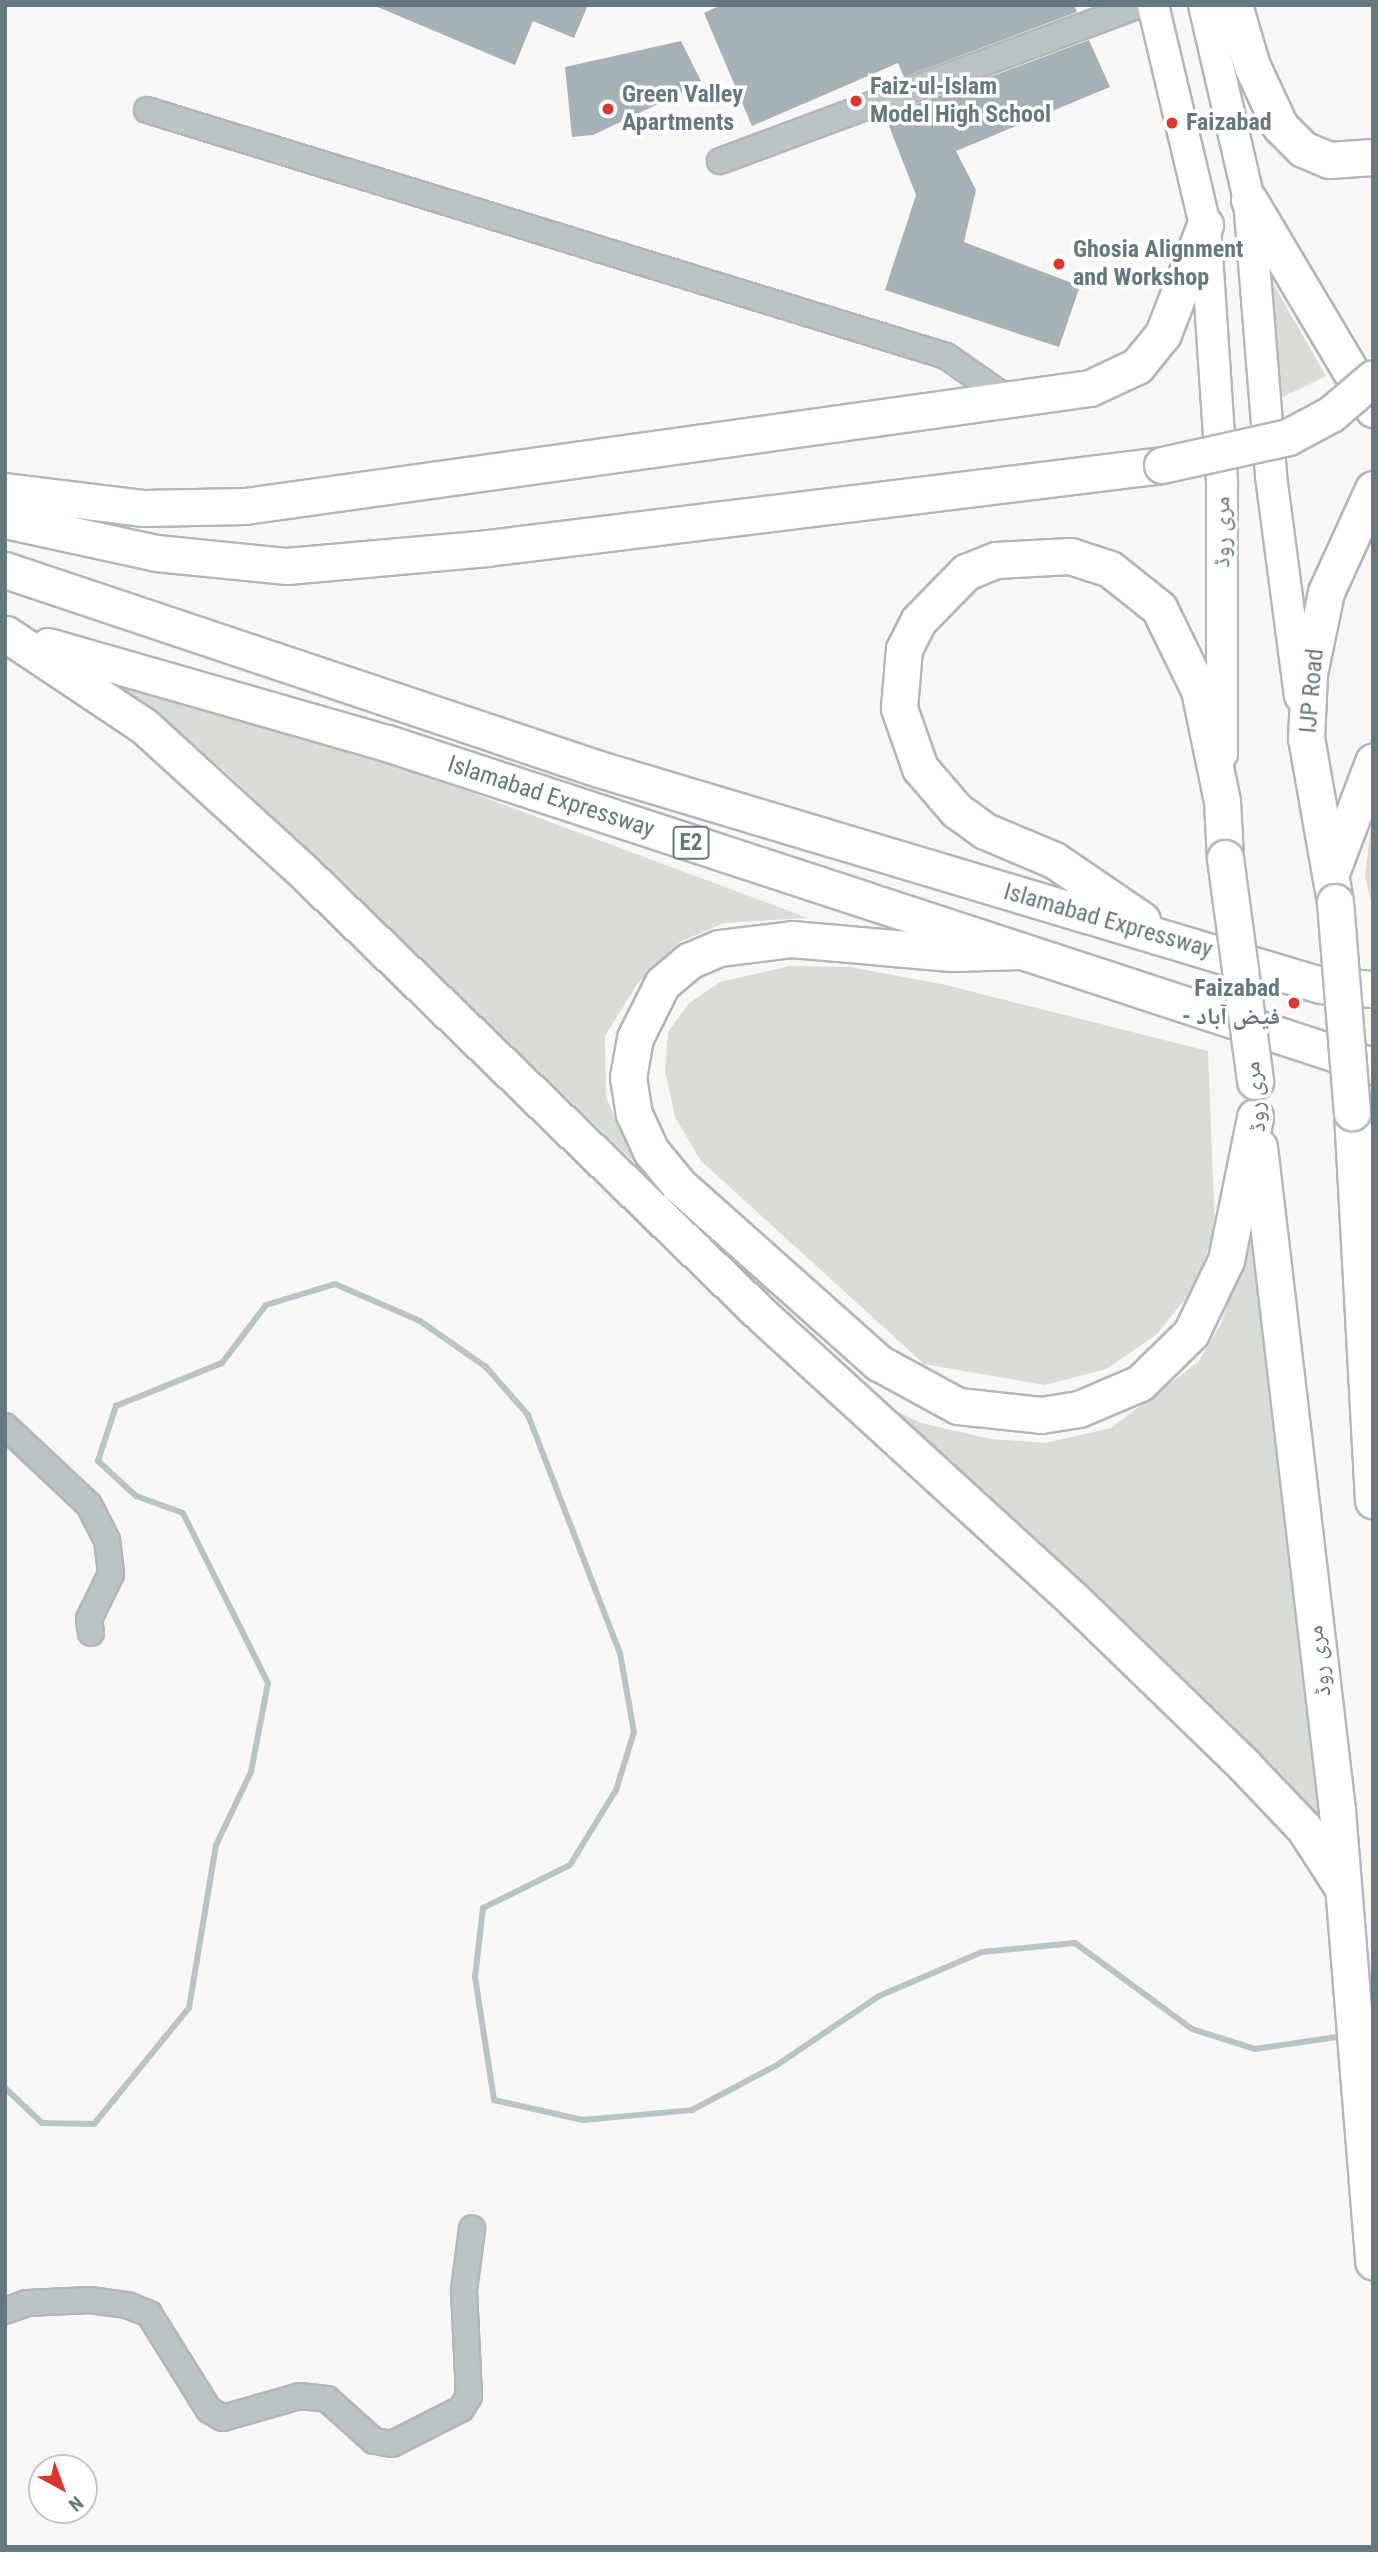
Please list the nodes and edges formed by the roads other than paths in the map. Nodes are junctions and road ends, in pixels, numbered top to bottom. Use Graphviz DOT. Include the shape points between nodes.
graph roads {
  1 [pos="1140,5"];
  2 [pos="1153,5"];
  3 [pos="1204,5"];
  4 [pos="1234,5"];
  5 [pos="147,110"];
  6 [pos="1373,157"];
  7 [pos="720,161"];
  8 [pos="1249,200"];
  9 [pos="1205,225"];
  10 [pos="1373,378"];
  11 [pos="1012,402"];
  12 [pos="1373,409"];
  13 [pos="1373,489"];
  14 [pos="5,491"];
  15 [pos="5,520"];
  16 [pos="5,570"];
  17 [pos="6,634"];
  18 [pos="1306,738"];
  19 [pos="1373,762"];
  20 [pos="1222,801"];
  21 [pos="1334,886"];
  22 [pos="1168,937"];
  23 [pos="1020,951"];
  24 [pos="1373,989"];
  25 [pos="1373,1066"];
  26 [pos="1255,1117"];
  27 [pos="1353,1193"];
  28 [pos="1373,1279"];
  29 [pos="5,1426"];
  30 [pos="1373,1500"];
  31 [pos="91,1633"];
  32 [pos="1343,1888"];
  33 [pos="472,2229"];
  34 [pos="1373,2262"];
  35 [pos="5,2311"];
  1 -- 7 [label="street"];
  2 -- 9 [label="main road, مری روڈ"];
  3 -- 8 [label="main road"];
  4 -- 6 [label="highway" via="1252,66 1280,126 1303,149 1329,160"];
  5 -- 11 [label="street" via="946,356"];
  8 -- 12 [label="highway"];
  8 -- 18 [label="main road" via="1271,476"];
  9 -- 11 [label="highway" via="1163,334 1137,366 1114,381"];
  9 -- 20 [label="main road, مری روڈ" via="1222,483"];
  10 -- 15 [label="highway, bridge" via="1331,414 1288,437 1161,465 486,548 287,566 156,553"];
  11 -- 14 [label="highway" via="245,506 144,508"];
  13 -- 18 [label="highway, IJP Road" via="1326,592 1309,674"];
  16 -- 22 [label="highway, Islamabad Expressway / E2" via="599,769"];
  17 -- 23 [label="highway, Islamabad Expressway / E2" via="387,743"];
  17 -- 32 [label="highway" via="144,726 306,874 764,1317 1075,1601 1244,1765 1304,1828"];
  18 -- 21 [label="highway, IJP Road"];
  19 -- 21 [label="highway"];
  20 -- 22 [label="highway" via="1199,690 1174,634 1159,608 1110,569 1070,556 996,560 966,572 918,621 904,649 899,708 906,738 937,790 985,831 1054,859"];
  20 -- 26 [label="highway, مری روڈ, bridge" via="1225,858 1255,1081"];
  21 -- 27 [label="highway, bridge" via="1352,1112"];
  22 -- 24 [label="highway, Islamabad Expressway / E2" via="1321,985"];
  23 -- 25 [label="highway, Islamabad Expressway / E2"];
  23 -- 26 [label="highway" via="951,953 792,939 719,948 689,961 662,984 635,1038 628,1077 634,1114 652,1151 679,1185 897,1375 958,1406 1041,1415 1079,1409 1140,1383 1191,1333 1226,1259"];
  26 -- 32 [label="highway, مری روڈ"];
  27 -- 28 [label="highway"];
  27 -- 30 [label="highway"];
  29 -- 31 [label="street" via="89,1505 107,1540 111,1574 89,1619"];
  32 -- 34 [label="highway, مری روڈ"];
  33 -- 35 [label="street" via="464,2290 469,2396 461,2409 391,2444 374,2441 327,2399 300,2396 223,2418 209,2410 149,2314 127,2305 90,2300 27,2303"];
}
